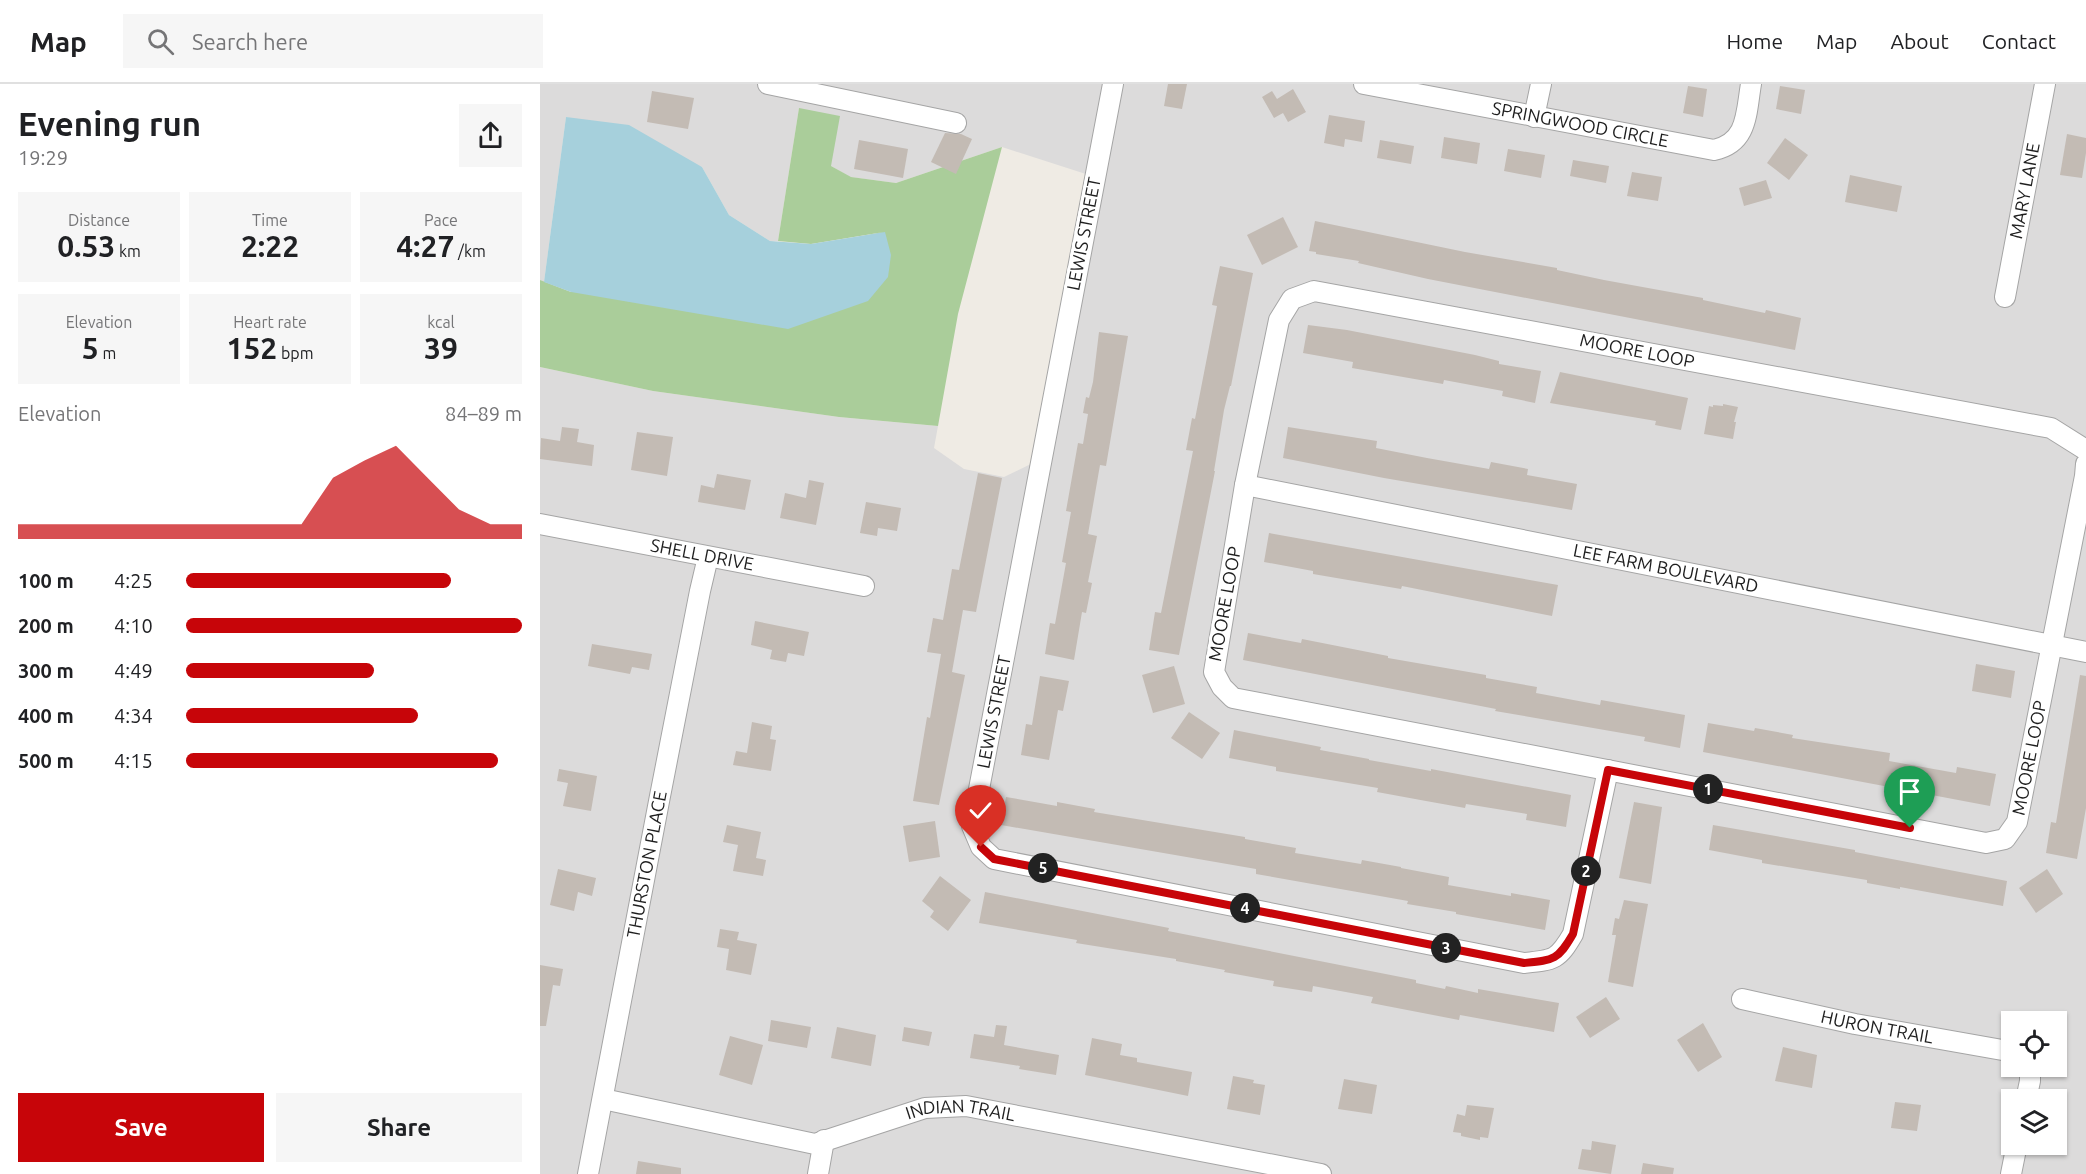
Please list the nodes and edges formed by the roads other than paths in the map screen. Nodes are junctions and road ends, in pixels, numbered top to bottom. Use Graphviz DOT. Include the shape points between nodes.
graph roads {
  1 [pos="768,84"];
  2 [pos="1113,84"];
  3 [pos="1364,84"];
  4 [pos="1541,84"];
  5 [pos="1751,84"];
  6 [pos="2045,84"];
  7 [pos="1534,117"];
  8 [pos="956,123"];
  9 [pos="2005,297"];
  10 [pos="2086,450"];
  11 [pos="2086,464"];
  12 [pos="1245,485"];
  13 [pos="540,524"];
  14 [pos="708,557"];
  15 [pos="864,586"];
  16 [pos="2051,645"];
  17 [pos="2086,652"];
  18 [pos="1608,770"];
  19 [pos="1742,999"];
  20 [pos="2001,1050"];
  21 [pos="603,1100"];
  22 [pos="824,1140"];
  23 [pos="2015,1155"];
  24 [pos="588,1174"];
  25 [pos="818,1174"];
  26 [pos="1321,1174"];
  27 [pos="2011,1174"];
  1 -- 8 [label="street"];
  2 -- 18 [label="street, LEWIS STREET" via="972,826 981,847 994,859 1524,963 1547,961 1562,953 1573,934"];
  3 -- 7 [label="street, SPRINGWOOD CIRCLE"];
  4 -- 7 [label="street"];
  5 -- 7 [label="street, SPRINGWOOD CIRCLE" via="1742,131 1725,148 1714,150"];
  6 -- 9 [label="street, MARY LANE"];
  10 -- 12 [label="street, MOORE LOOP" via="2051,429 1314,291 1292,299 1279,320"];
  11 -- 16 [label="street, MOORE LOOP"];
  12 -- 16 [label="street, LEE FARM BOULEVARD"];
  12 -- 18 [label="street, MOORE LOOP" via="1214,672 1233,698"];
  13 -- 14 [label="street, SHELL DRIVE"];
  14 -- 15 [label="street, SHELL DRIVE"];
  14 -- 21 [label="street, THURSTON PLACE" via="650,841"];
  16 -- 17 [label="street, LEE FARM BOULEVARD"];
  16 -- 18 [label="street, MOORE LOOP" via="2017,822 2005,839 1986,843"];
  19 -- 20 [label="street, HURON TRAIL"];
  21 -- 22 [label="street, INDIAN TRAIL" via="808,1143"];
  21 -- 24 [label="street, THURSTON PLACE"];
  22 -- 25 [label="street"];
  22 -- 26 [label="street, INDIAN TRAIL" via="925,1108 966,1106"];
  23 -- 27 [label="street"];
}
